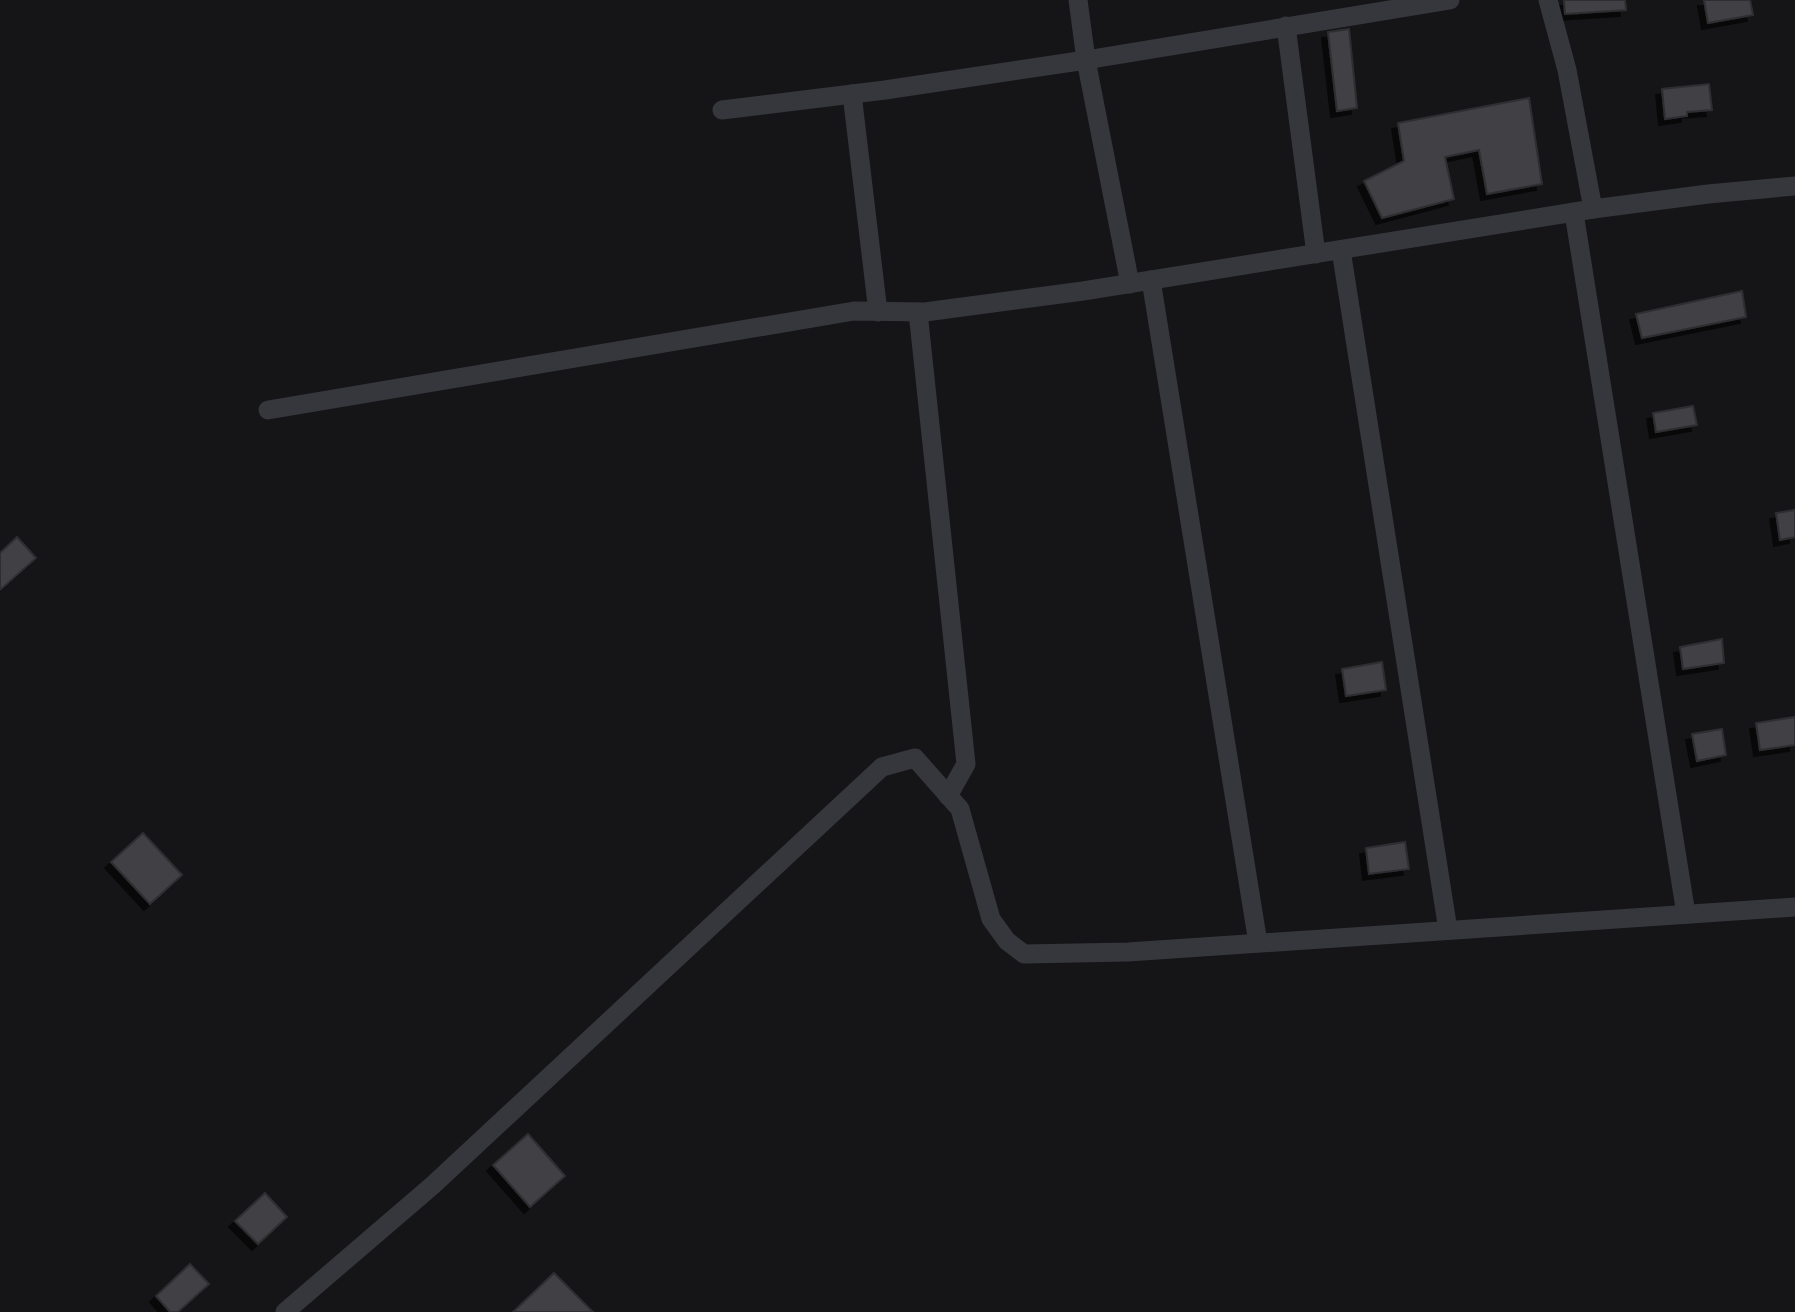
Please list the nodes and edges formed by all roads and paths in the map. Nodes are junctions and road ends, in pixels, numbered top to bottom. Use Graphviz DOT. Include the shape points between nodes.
graph roads {
  1 [pos="1078,0"];
  2 [pos="1450,0"];
  3 [pos="1548,0"];
  4 [pos="1286,26"];
  5 [pos="1086,60"];
  6 [pos="852,94"];
  7 [pos="723,110"];
  8 [pos="1795,186"];
  9 [pos="1583,211"];
  10 [pos="1342,250"];
  11 [pos="1316,254"];
  12 [pos="1151,280"];
  13 [pos="1130,284"];
  14 [pos="878,312"];
  15 [pos="918,312"];
  16 [pos="268,410"];
  17 [pos="948,796"];
  18 [pos="1795,907"];
  19 [pos="1686,914"];
  20 [pos="1448,930"];
  21 [pos="1258,943"];
  22 [pos="285,1312"];
  1 -- 5 [label="street"];
  2 -- 4 [label="street"];
  3 -- 9 [label="street" via="1567,70"];
  4 -- 5 [label="street"];
  4 -- 11 [label="street"];
  5 -- 6 [label="street"];
  5 -- 13 [label="street"];
  6 -- 7 [label="street"];
  6 -- 14 [label="street"];
  8 -- 9 [label="street"];
  9 -- 10 [label="street"];
  9 -- 19 [label="street"];
  10 -- 11 [label="street"];
  10 -- 20 [label="street"];
  11 -- 12 [label="street"];
  12 -- 13 [label="street"];
  12 -- 21 [label="street"];
  13 -- 15 [label="street"];
  14 -- 15 [label="street"];
  14 -- 16 [label="street" via="854,311"];
  15 -- 17 [label="street" via="966,764"];
  17 -- 21 [label="street" via="960,809 991,919 1007,942 1024,954"];
  17 -- 22 [label="street" via="915,758 882,767 433,1185"];
  18 -- 19 [label="street"];
  19 -- 20 [label="street"];
  20 -- 21 [label="street"];
}
